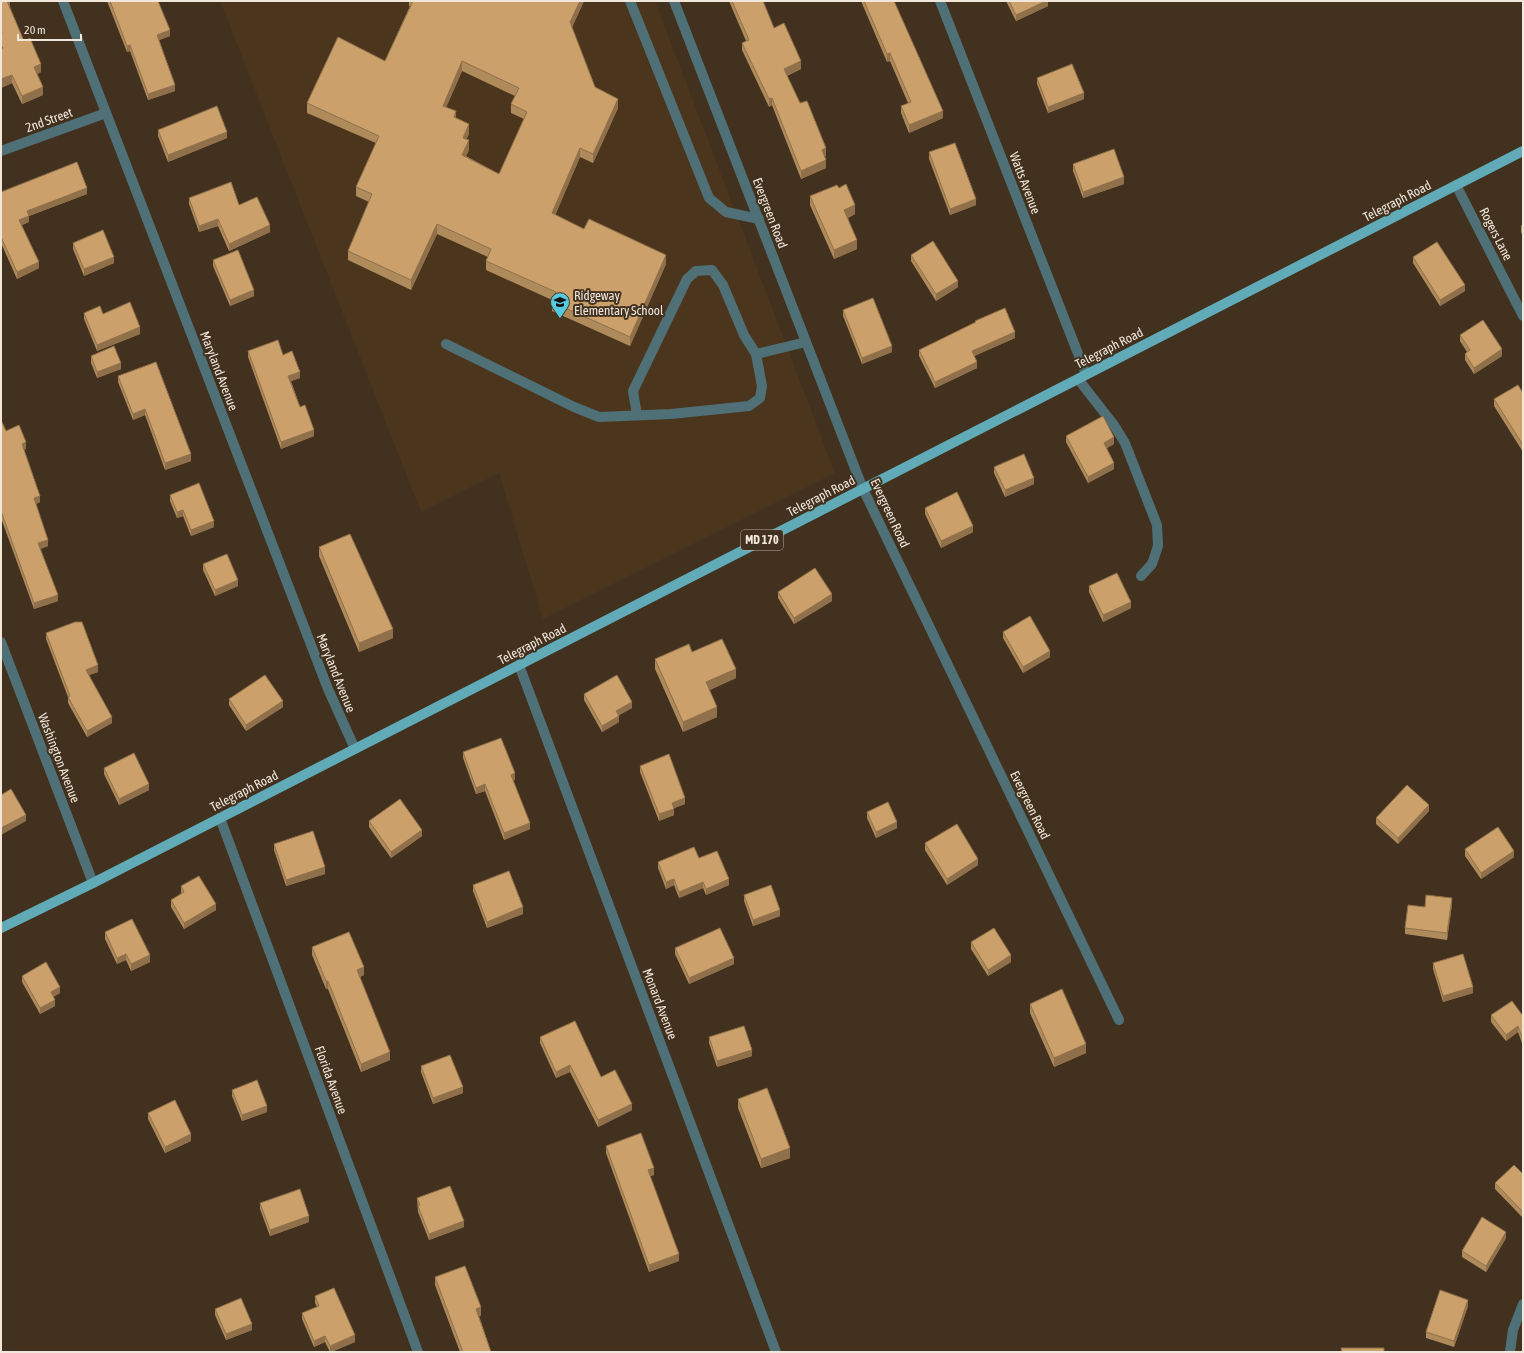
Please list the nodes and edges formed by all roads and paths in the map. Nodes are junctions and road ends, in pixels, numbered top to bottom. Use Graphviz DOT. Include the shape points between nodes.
graph roads {
  1 [pos="63,1"];
  2 [pos="630,1"];
  3 [pos="674,1"];
  4 [pos="940,1"];
  5 [pos="106,113"];
  6 [pos="1,151"];
  7 [pos="1523,151"];
  8 [pos="1456,185"];
  9 [pos="758,219"];
  10 [pos="1523,316"];
  11 [pos="806,342"];
  12 [pos="446,344"];
  13 [pos="756,354"];
  14 [pos="1082,376"];
  15 [pos="637,415"];
  16 [pos="863,489"];
  17 [pos="1141,576"];
  18 [pos="1,642"];
  19 [pos="519,665"];
  20 [pos="355,749"];
  21 [pos="220,818"];
  22 [pos="93,883"];
  23 [pos="1,928"];
  24 [pos="1119,1020"];
  25 [pos="1523,1304"];
  26 [pos="418,1352"];
  27 [pos="776,1352"];
  28 [pos="1510,1352"];
  1 -- 5 [label="street, Maryland Avenue"];
  2 -- 9 [label="street" via="709,198 726,212"];
  3 -- 9 [label="street, Evergreen Road"];
  4 -- 14 [label="street, Watts Avenue"];
  5 -- 6 [label="street, 2nd Street"];
  5 -- 20 [label="street, Maryland Avenue" via="328,689"];
  7 -- 8 [label="main road, Telegraph Road / MD 170"];
  8 -- 10 [label="street, Rogers Lane"];
  8 -- 14 [label="main road, Telegraph Road / MD 170"];
  9 -- 11 [label="street, Evergreen Road"];
  11 -- 13 [label="street"];
  11 -- 16 [label="street, Evergreen Road"];
  12 -- 15 [label="street" via="599,417"];
  13 -- 15 [label="street" via="762,386 760,398 749,406"];
  13 -- 15 [label="street" via="744,335 723,286 712,270 696,271 687,279 633,391"];
  14 -- 16 [label="main road, Telegraph Road / MD 170"];
  14 -- 17 [label="street, Watts Avenue" via="1125,443 1157,524 1158,546 1152,564"];
  16 -- 19 [label="main road, Telegraph Road / MD 170"];
  16 -- 24 [label="street, Evergreen Road"];
  18 -- 22 [label="street, Washington Avenue"];
  19 -- 20 [label="main road, Telegraph Road / MD 170"];
  19 -- 27 [label="street, Monard Avenue"];
  20 -- 21 [label="main road, Telegraph Road / MD 170"];
  21 -- 22 [label="main road, Telegraph Road / MD 170"];
  21 -- 26 [label="street, Florida Avenue"];
  22 -- 23 [label="main road, Telegraph Road / MD 170"];
  25 -- 28 [label="street" via="1513,1330"];
}
